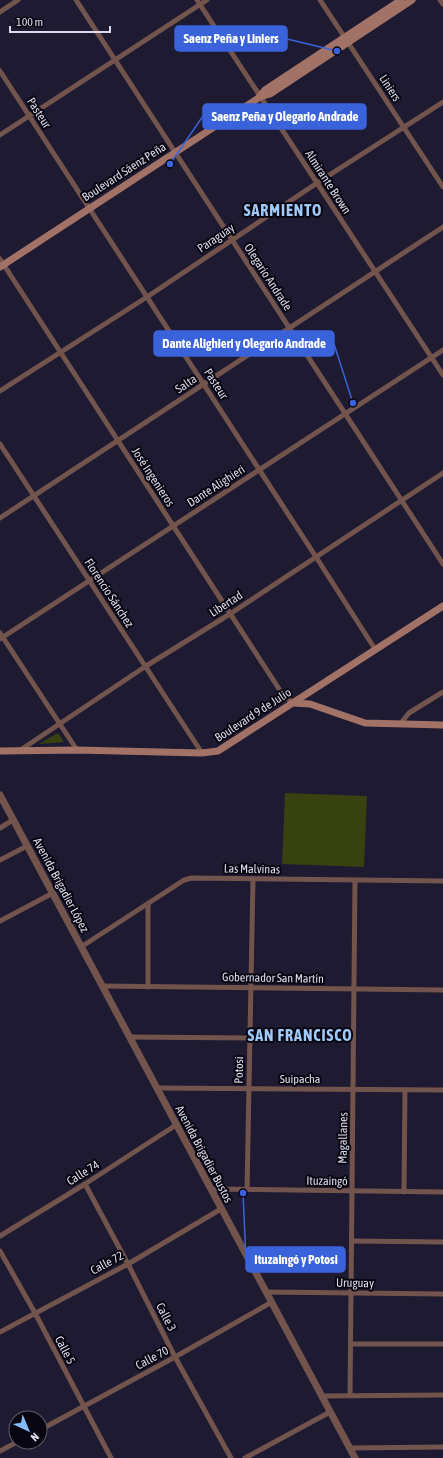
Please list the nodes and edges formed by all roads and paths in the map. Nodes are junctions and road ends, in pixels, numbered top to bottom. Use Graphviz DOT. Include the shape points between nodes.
graph roads {
  1 [pos="18,0"];
  2 [pos="76,0"];
  3 [pos="207,0"];
  4 [pos="320,0"];
  5 [pos="401,0"];
  6 [pos="412,0"];
  7 [pos="440,0"];
  8 [pos="198,2"];
  9 [pos="443,4"];
  10 [pos="0,12"];
  11 [pos="346,40"];
  12 [pos="115,60"];
  13 [pos="0,71"];
  14 [pos="260,97"];
  15 [pos="443,102"];
  16 [pos="29,116"];
  17 [pos="404,127"];
  18 [pos="0,135"];
  19 [pos="175,152"];
  20 [pos="317,183"];
  21 [pos="443,187"];
  22 [pos="89,208"];
  23 [pos="443,228"];
  24 [pos="232,240"];
  25 [pos="1,264"];
  26 [pos="375,272"];
  27 [pos="147,297"];
  28 [pos="289,328"];
  29 [pos="443,350"];
  30 [pos="61,353"];
  31 [pos="432,358"];
  32 [pos="443,375"];
  33 [pos="204,384"];
  34 [pos="0,392"];
  35 [pos="345,414"];
  36 [pos="118,441"];
  37 [pos="0,444"];
  38 [pos="260,470"];
  39 [pos="443,473"];
  40 [pos="34,495"];
  41 [pos="401,500"];
  42 [pos="0,518"];
  43 [pos="173,526"];
  44 [pos="316,557"];
  45 [pos="443,564"];
  46 [pos="89,581"];
  47 [pos="443,606"];
  48 [pos="230,614"];
  49 [pos="1,636"];
  50 [pos="375,649"];
  51 [pos="146,666"];
  52 [pos="443,692"];
  53 [pos="293,703"];
  54 [pos="60,723"];
  55 [pos="400,724"];
  56 [pos="443,725"];
  57 [pos="19,750"];
  58 [pos="77,750"];
  59 [pos="0,751"];
  60 [pos="202,753"];
  61 [pos="0,795"];
  62 [pos="13,820"];
  63 [pos="0,828"];
  64 [pos="27,846"];
  65 [pos="0,860"];
  66 [pos="253,879"];
  67 [pos="355,880"];
  68 [pos="443,881"];
  69 [pos="53,893"];
  70 [pos="148,904"];
  71 [pos="0,921"];
  72 [pos="81,947"];
  73 [pos="102,986"];
  74 [pos="148,987"];
  75 [pos="251,988"];
  76 [pos="354,989"];
  77 [pos="443,990"];
  78 [pos="129,1037"];
  79 [pos="250,1038"];
  80 [pos="157,1088"];
  81 [pos="249,1088"];
  82 [pos="353,1089"];
  83 [pos="405,1090"];
  84 [pos="443,1090"];
  85 [pos="176,1125"];
  86 [pos="85,1184"];
  87 [pos="211,1189"];
  88 [pos="247,1190"];
  89 [pos="352,1191"];
  90 [pos="404,1192"];
  91 [pos="443,1192"];
  92 [pos="221,1209"];
  93 [pos="0,1236"];
  94 [pos="352,1241"];
  95 [pos="443,1242"];
  96 [pos="0,1251"];
  97 [pos="128,1264"];
  98 [pos="266,1292"];
  99 [pos="351,1293"];
  100 [pos="443,1294"];
  101 [pos="272,1302"];
  102 [pos="35,1314"];
  103 [pos="0,1332"];
  104 [pos="351,1344"];
  105 [pos="443,1344"];
  106 [pos="175,1357"];
  107 [pos="443,1394"];
  108 [pos="322,1396"];
  109 [pos="350,1396"];
  110 [pos="83,1406"];
  111 [pos="330,1412"];
  112 [pos="48,1426"];
  113 [pos="443,1447"];
  114 [pos="350,1448"];
  115 [pos="111,1458"];
  116 [pos="231,1458"];
  117 [pos="244,1458"];
  118 [pos="355,1458"];
  1 -- 10 [label="street"];
  2 -- 12 [label="street, Olegario Andrade"];
  3 -- 8 [label="street"];
  4 -- 11 [label="street, Liniers"];
  5 -- 11 [label="main road, Boulevard Sáenz Peña"];
  6 -- 11 [label="main road, Boulevard Sáenz Peña"];
  7 -- 9 [label="street"];
  8 -- 12 [label="street"];
  8 -- 14 [label="street, Almirante Brown"];
  11 -- 14 [label="main road, Boulevard Sáenz Peña" via="270,94"];
  11 -- 17 [label="street, Liniers"];
  12 -- 16 [label="street"];
  12 -- 19 [label="street, Olegario Andrade"];
  13 -- 16 [label="street, Pasteur"];
  14 -- 19 [label="main road, Boulevard Sáenz Peña"];
  14 -- 20 [label="street, Almirante Brown"];
  15 -- 17 [label="street, Paraguay"];
  16 -- 18 [label="street"];
  16 -- 22 [label="street, Pasteur"];
  17 -- 20 [label="street, Paraguay"];
  17 -- 21 [label="street, Liniers"];
  19 -- 22 [label="main road, Boulevard Sáenz Peña"];
  19 -- 24 [label="street, Olegario Andrade"];
  20 -- 24 [label="street, Paraguay"];
  20 -- 26 [label="street, Almirante Brown"];
  22 -- 25 [label="main road, Boulevard Sáenz Peña"];
  22 -- 27 [label="street, Pasteur"];
  23 -- 26 [label="street, Salta"];
  24 -- 27 [label="street, Paraguay"];
  24 -- 28 [label="street, Olegario Andrade"];
  25 -- 30 [label="street, José Ingenieros"];
  26 -- 28 [label="street, Salta"];
  26 -- 31 [label="street, Almirante Brown"];
  27 -- 30 [label="street, Paraguay"];
  27 -- 33 [label="street, Pasteur"];
  28 -- 33 [label="street, Salta"];
  28 -- 35 [label="street, Olegario Andrade"];
  29 -- 31 [label="street, Dante Alighieri"];
  30 -- 34 [label="street, Paraguay"];
  30 -- 36 [label="street, José Ingenieros"];
  31 -- 32 [label="street, Almirante Brown"];
  31 -- 35 [label="street, Dante Alighieri"];
  33 -- 36 [label="street, Salta"];
  33 -- 38 [label="street, Pasteur"];
  35 -- 38 [label="street, Dante Alighieri"];
  35 -- 41 [label="street, Olegario Andrade"];
  36 -- 40 [label="street, Salta"];
  36 -- 43 [label="street, José Ingenieros"];
  37 -- 40 [label="street, Florencio Sánchez"];
  38 -- 43 [label="street, Dante Alighieri"];
  38 -- 44 [label="street, Pasteur"];
  39 -- 41 [label="street, Libertad"];
  40 -- 42 [label="street, Salta"];
  40 -- 46 [label="street, Florencio Sánchez"];
  41 -- 44 [label="street, Libertad"];
  41 -- 45 [label="street, Olegario Andrade"];
  43 -- 46 [label="street, Dante Alighieri"];
  43 -- 48 [label="street, José Ingenieros"];
  44 -- 48 [label="street, Libertad"];
  44 -- 50 [label="street, Pasteur"];
  46 -- 49 [label="street, Dante Alighieri"];
  46 -- 51 [label="street, Florencio Sánchez"];
  47 -- 50 [label="main road, Boulevard 9 de Julio"];
  48 -- 51 [label="street, Libertad"];
  48 -- 53 [label="street, José Ingenieros" via="283,695"];
  49 -- 54 [label="street"];
  50 -- 53 [label="main road, Boulevard 9 de Julio"];
  51 -- 54 [label="street, Libertad"];
  51 -- 60 [label="street, Florencio Sánchez"];
  52 -- 55 [label="street" via="409,713"];
  53 -- 55 [label="main road" via="310,704 365,722"];
  53 -- 60 [label="main road, Boulevard 9 de Julio" via="227,747"];
  54 -- 57 [label="street, Libertad"];
  54 -- 58 [label="street"];
  55 -- 56 [label="main road"];
  57 -- 58 [label="main road, Boulevard 9 de Julio"];
  57 -- 59 [label="main road, Boulevard 9 de Julio"];
  58 -- 60 [label="main road, Boulevard 9 de Julio"];
  61 -- 62 [label="street, Avenida Brigadier López"];
  62 -- 63 [label="street"];
  62 -- 64 [label="street, Avenida Brigadier López"];
  64 -- 65 [label="street"];
  64 -- 69 [label="street, Avenida Brigadier López"];
  66 -- 67 [label="street, Las Malvinas"];
  66 -- 70 [label="street, Las Malvinas" via="192,878 184,880"];
  66 -- 75 [label="street, Potosi"];
  67 -- 68 [label="street, Las Malvinas"];
  67 -- 76 [label="street, Magallanes"];
  69 -- 71 [label="street"];
  69 -- 72 [label="street, Avenida Brigadier López"];
  70 -- 72 [label="street, Las Malvinas"];
  70 -- 74 [label="street"];
  72 -- 73 [label="street, Avenida Brigadier López"];
  73 -- 74 [label="street, Gobernador San Martín"];
  73 -- 78 [label="street, Avenida Brigadier Bustos"];
  74 -- 75 [label="street, Gobernador San Martín"];
  75 -- 76 [label="street, Gobernador San Martín"];
  75 -- 79 [label="street, Potosi"];
  76 -- 77 [label="street, Gobernador San Martín"];
  76 -- 82 [label="street, Magallanes"];
  78 -- 79 [label="street"];
  78 -- 80 [label="street, Avenida Brigadier Bustos"];
  79 -- 81 [label="street, Potosi"];
  80 -- 81 [label="street, Suipacha"];
  80 -- 85 [label="street, Avenida Brigadier Bustos"];
  81 -- 82 [label="street, Suipacha"];
  81 -- 88 [label="street, Potosi"];
  82 -- 83 [label="street, Suipacha"];
  82 -- 89 [label="street, Magallanes"];
  83 -- 84 [label="street, Suipacha"];
  83 -- 90 [label="street"];
  85 -- 86 [label="street, Calle 74"];
  85 -- 87 [label="street, Avenida Brigadier Bustos"];
  86 -- 93 [label="street, Calle 74"];
  86 -- 97 [label="street, Calle 3"];
  87 -- 88 [label="street, Ituzaingó"];
  87 -- 92 [label="street, Avenida Brigadier Bustos"];
  88 -- 89 [label="street, Ituzaingó"];
  89 -- 90 [label="street, Ituzaingó"];
  89 -- 94 [label="street, Magallanes"];
  90 -- 91 [label="street, Ituzaingó"];
  92 -- 97 [label="street, Calle 72"];
  92 -- 98 [label="street, Avenida Brigadier Bustos"];
  94 -- 95 [label="street"];
  94 -- 99 [label="street, Magallanes"];
  96 -- 102 [label="street, Calle 5"];
  97 -- 102 [label="street, Calle 72"];
  97 -- 106 [label="street, Calle 3"];
  98 -- 99 [label="street, Uruguay"];
  98 -- 101 [label="street, Avenida Brigadier Bustos"];
  99 -- 100 [label="street, Uruguay"];
  99 -- 104 [label="street, Magallanes"];
  101 -- 106 [label="street, Calle 70"];
  101 -- 108 [label="street, Avenida Brigadier Bustos"];
  102 -- 103 [label="street, Calle 72"];
  102 -- 110 [label="street, Calle 5"];
  104 -- 105 [label="street"];
  104 -- 109 [label="street, Magallanes"];
  106 -- 110 [label="street, Calle 70"];
  106 -- 116 [label="street, Calle 3"];
  107 -- 109 [label="street"];
  108 -- 109 [label="street"];
  108 -- 111 [label="street, Avenida Brigadier Bustos"];
  110 -- 112 [label="street, Calle 70"];
  110 -- 115 [label="street, Calle 5"];
  111 -- 114 [label="street, Avenida Brigadier Bustos"];
  111 -- 117 [label="street"];
  113 -- 114 [label="street"];
  114 -- 118 [label="street, Avenida Brigadier Bustos"];
}
